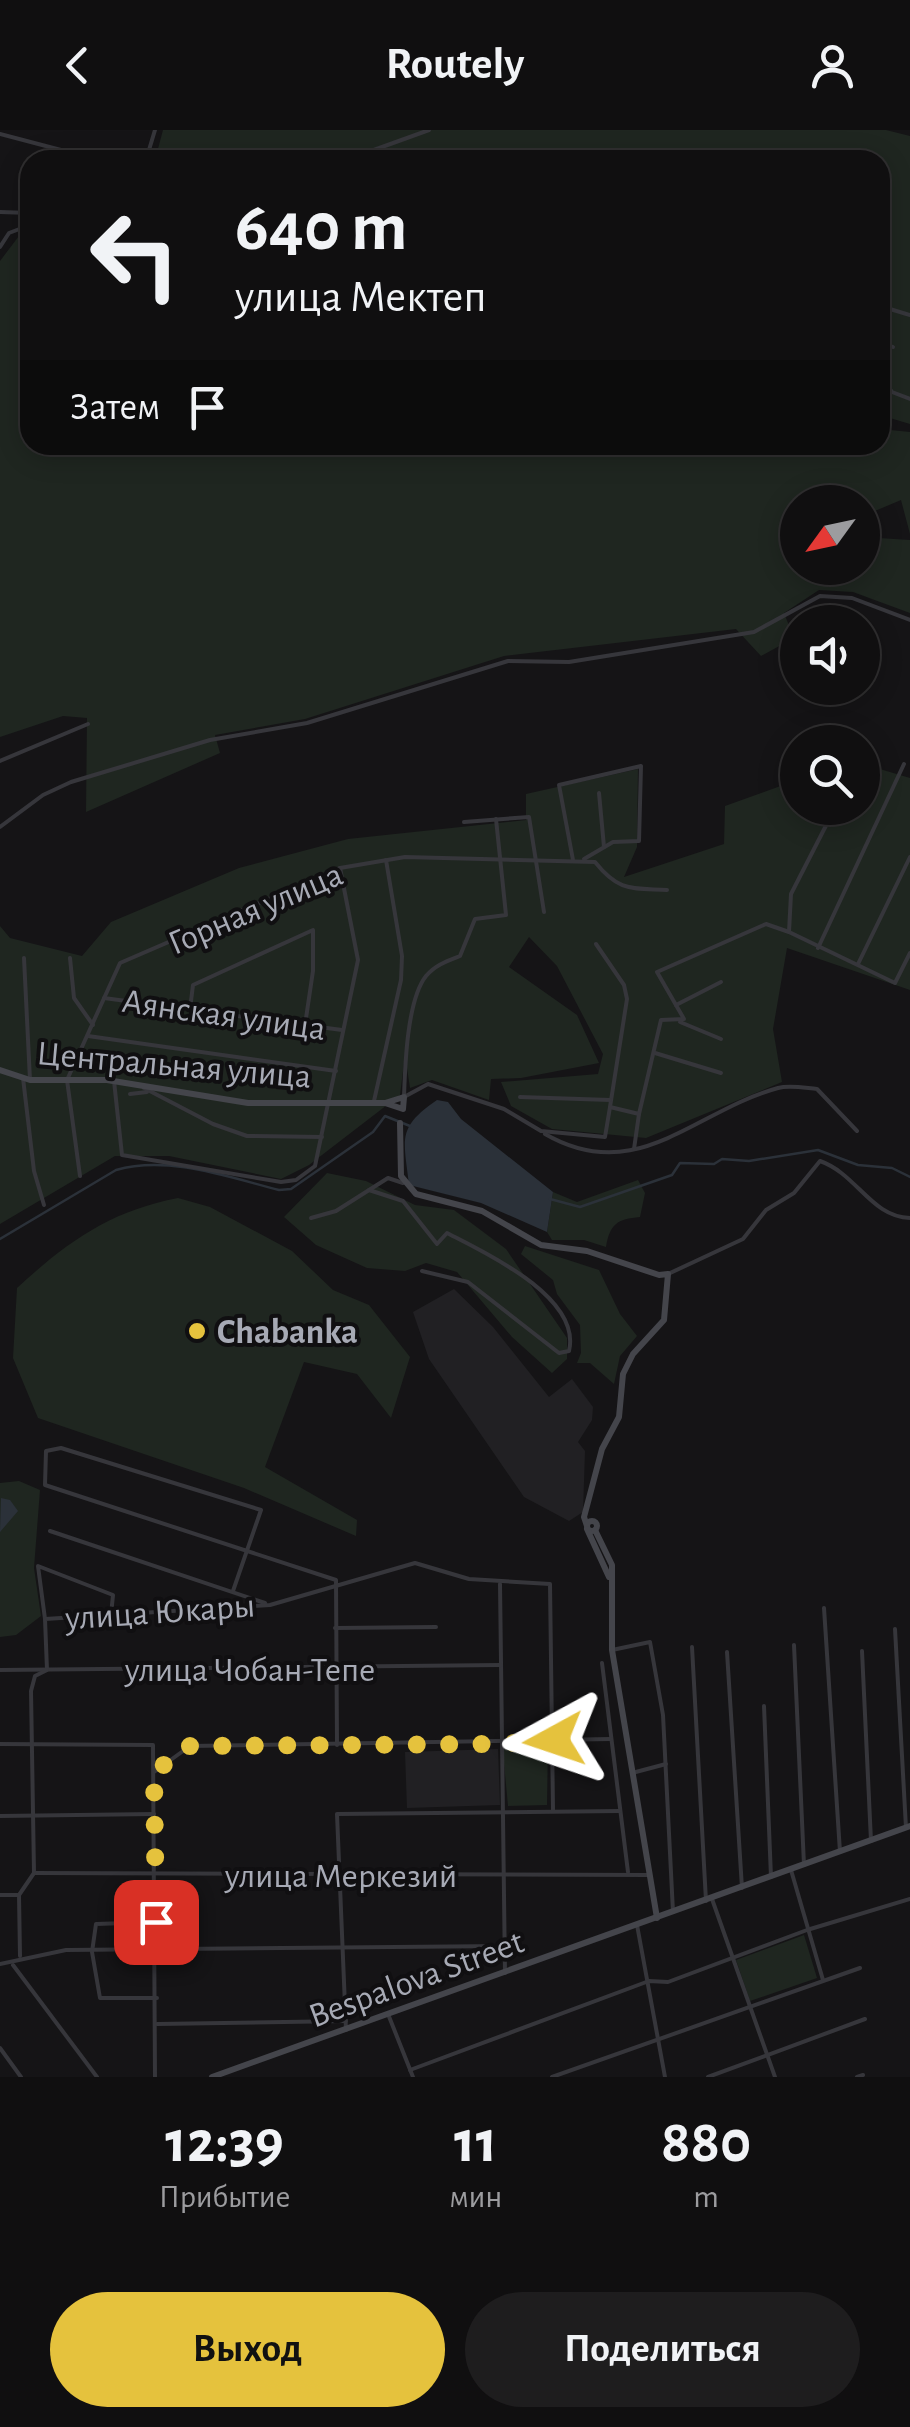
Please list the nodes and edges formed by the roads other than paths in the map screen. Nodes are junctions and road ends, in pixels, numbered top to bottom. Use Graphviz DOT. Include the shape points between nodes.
graph roads {
  1 [pos="429,130"];
  2 [pos="0,134"];
  3 [pos="61,150"];
  4 [pos="374,150"];
  5 [pos="20,229"];
  6 [pos="0,247"];
  7 [pos="890,346"];
  8 [pos="893,347"];
  9 [pos="910,620"];
  10 [pos="88,724"];
  11 [pos="0,761"];
  12 [pos="904,764"];
  13 [pos="598,793"];
  14 [pos="496,819"];
  15 [pos="464,822"];
  16 [pos="826,825"];
  17 [pos="0,826"];
  18 [pos="604,847"];
  19 [pos="910,857"];
  20 [pos="386,860"];
  21 [pos="502,860"];
  22 [pos="537,860"];
  23 [pos="573,860"];
  24 [pos="581,860"];
  25 [pos="340,868"];
  26 [pos="667,890"];
  27 [pos="544,912"];
  28 [pos="789,932"];
  29 [pos="596,944"];
  30 [pos="818,948"];
  31 [pos="910,953"];
  32 [pos="24,958"];
  33 [pos="70,958"];
  34 [pos="858,964"];
  35 [pos="721,982"];
  36 [pos="104,998"];
  37 [pos="676,1005"];
  38 [pos="190,1009"];
  39 [pos="680,1022"];
  40 [pos="93,1025"];
  41 [pos="305,1025"];
  42 [pos="344,1030"];
  43 [pos="88,1036"];
  44 [pos="721,1039"];
  45 [pos="654,1053"];
  46 [pos="0,1070"];
  47 [pos="336,1071"];
  48 [pos="720,1074"];
  49 [pos="26,1079"];
  50 [pos="67,1080"];
  51 [pos="114,1081"];
  52 [pos="145,1089"];
  53 [pos="130,1094"];
  54 [pos="404,1097"];
  55 [pos="520,1097"];
  56 [pos="330,1102"];
  57 [pos="374,1102"];
  58 [pos="385,1104"];
  59 [pos="610,1104"];
  60 [pos="404,1109"];
  61 [pos="639,1114"];
  62 [pos="400,1123"];
  63 [pos="857,1131"];
  64 [pos="541,1132"];
  65 [pos="322,1137"];
  66 [pos="634,1150"];
  67 [pos="80,1176"];
  68 [pos="404,1183"];
  69 [pos="369,1190"];
  70 [pos="44,1205"];
  71 [pos="312,1218"];
  72 [pos="910,1218"];
  73 [pos="422,1270"];
  74 [pos="667,1276"];
  75 [pos="50,1531"];
  76 [pos="245,1551"];
  77 [pos="500,1584"];
  78 [pos="334,1586"];
  79 [pos="233,1591"];
  80 [pos="270,1604"];
  81 [pos="824,1608"];
  82 [pos="111,1615"];
  83 [pos="45,1619"];
  84 [pos="436,1627"];
  85 [pos="334,1628"];
  86 [pos="895,1629"];
  87 [pos="794,1645"];
  88 [pos="692,1647"];
  89 [pos="612,1650"];
  90 [pos="862,1651"];
  91 [pos="727,1652"];
  92 [pos="602,1663"];
  93 [pos="501,1666"];
  94 [pos="334,1669"];
  95 [pos="0,1670"];
  96 [pos="47,1670"];
  97 [pos="764,1706"];
  98 [pos="611,1739"];
  99 [pos="554,1740"];
  100 [pos="0,1744"];
  101 [pos="33,1744"];
  102 [pos="500,1744"];
  103 [pos="337,1745"];
  104 [pos="666,1764"];
  105 [pos="154,1772"];
  106 [pos="631,1773"];
  107 [pos="505,1809"];
  108 [pos="553,1810"];
  109 [pos="620,1811"];
  110 [pos="154,1814"];
  111 [pos="33,1815"];
  112 [pos="0,1816"];
  113 [pos="908,1827"];
  114 [pos="871,1841"];
  115 [pos="840,1852"];
  116 [pos="804,1865"];
  117 [pos="790,1870"];
  118 [pos="628,1872"];
  119 [pos="34,1873"];
  120 [pos="340,1874"];
  121 [pos="505,1874"];
  122 [pos="648,1875"];
  123 [pos="155,1876"];
  124 [pos="771,1877"];
  125 [pos="742,1888"];
  126 [pos="0,1895"];
  127 [pos="19,1895"];
  128 [pos="709,1900"];
  129 [pos="910,1900"];
  130 [pos="672,1912"];
  131 [pos="657,1918"];
  132 [pos="156,1922"];
  133 [pos="636,1925"];
  134 [pos="807,1930"];
  135 [pos="505,1946"];
  136 [pos="341,1949"];
  137 [pos="155,1950"];
  138 [pos="92,1952"];
  139 [pos="20,1956"];
  140 [pos="732,1959"];
  141 [pos="12,1963"];
  142 [pos="0,1964"];
  143 [pos="860,1968"];
  144 [pos="505,1973"];
  145 [pos="823,1980"];
  146 [pos="649,1981"];
  147 [pos="156,1998"];
  148 [pos="750,2006"];
  149 [pos="388,2014"];
  150 [pos="865,2019"];
  151 [pos="157,2024"];
  152 [pos="346,2026"];
  153 [pos="658,2038"];
  154 [pos="0,2048"];
  155 [pos="768,2056"];
  156 [pos="410,2070"];
  157 [pos="22,2077"];
  158 [pos="97,2077"];
  159 [pos="155,2077"];
  160 [pos="212,2077"];
  161 [pos="412,2077"];
  162 [pos="552,2077"];
  163 [pos="664,2077"];
  164 [pos="708,2077"];
  165 [pos="775,2077"];
  1 -- 4 [label="street"];
  2 -- 3 [label="street"];
  5 -- 6 [label="street"];
  7 -- 8 [label="street"];
  9 -- 17 [label="street" via="852,598 820,596 754,632 569,662 508,661 307,723 210,740 71,782"];
  10 -- 11 [label="street"];
  12 -- 30 [label="street"];
  13 -- 18 [label="street"];
  14 -- 15 [label="street"];
  14 -- 21 [label="street"];
  14 -- 22 [label="street" via="529,817"];
  16 -- 28 [label="street" via="791,894"];
  18 -- 23 [label="street" via="639,842 640,766 559,785"];
  18 -- 24 [label="street"];
  19 -- 34 [label="street"];
  20 -- 21 [label="street, Горная улица"];
  20 -- 25 [label="street, Горная улица"];
  20 -- 57 [label="street" via="401,980"];
  21 -- 22 [label="street, Горная улица"];
  21 -- 54 [label="street" via="506,915 475,918 460,956 422,980"];
  22 -- 23 [label="street, Горная улица"];
  22 -- 27 [label="street"];
  23 -- 24 [label="street, Горная улица"];
  24 -- 26 [label="street" via="595,862 624,888"];
  25 -- 36 [label="street, Горная улица" via="120,963"];
  25 -- 42 [label="street" via="358,960"];
  28 -- 30 [label="street"];
  28 -- 37 [label="street" via="766,924 658,972"];
  29 -- 59 [label="street" via="627,999"];
  30 -- 34 [label="street"];
  31 -- 34 [label="street" via="895,983"];
  32 -- 49 [label="street"];
  33 -- 40 [label="street" via="74,998"];
  35 -- 37 [label="street"];
  36 -- 38 [label="street, Аянская улица"];
  36 -- 40 [label="street, Горная улица"];
  37 -- 39 [label="street"];
  38 -- 41 [label="street, Аянская улица"];
  38 -- 41 [label="street" via="193,985 313,930"];
  39 -- 44 [label="street"];
  39 -- 45 [label="street" via="661,1020"];
  40 -- 43 [label="street, Горная улица"];
  41 -- 42 [label="street, Аянская улица"];
  42 -- 47 [label="street"];
  43 -- 47 [label="street"];
  43 -- 50 [label="street, Горная улица"];
  45 -- 48 [label="street"];
  45 -- 61 [label="street"];
  46 -- 49 [label="main road, Центральная улица"];
  47 -- 56 [label="street"];
  49 -- 50 [label="main road, Центральная улица"];
  49 -- 70 [label="street" via="34,1171"];
  50 -- 51 [label="main road, Центральная улица"];
  50 -- 67 [label="street"];
  51 -- 52 [label="main road, Центральная улица"];
  51 -- 65 [label="street" via="122,1156 132,1159 172,1160 282,1182 316,1166"];
  52 -- 53 [label="street"];
  52 -- 56 [label="main road, Центральная улица" via="248,1103"];
  52 -- 65 [label="street" via="247,1136"];
  54 -- 58 [label="main road"];
  54 -- 60 [label="main road"];
  54 -- 64 [label="street" via="428,1084 504,1108"];
  55 -- 59 [label="street"];
  56 -- 57 [label="main road, Центральная улица"];
  56 -- 65 [label="street"];
  57 -- 58 [label="main road, Центральная улица"];
  58 -- 60 [label="main road, Центральная улица"];
  59 -- 61 [label="street"];
  59 -- 64 [label="street" via="605,1137"];
  60 -- 62 [label="street"];
  61 -- 66 [label="street"];
  62 -- 68 [label="main road"];
  63 -- 66 [label="street" via="817,1089 781,1087"];
  64 -- 66 [label="street" via="594,1154"];
  68 -- 69 [label="street" via="388,1178"];
  68 -- 74 [label="main road" via="416,1194 482,1211 541,1246 588,1251"];
  69 -- 71 [label="street"];
  69 -- 73 [label="street" via="403,1201 438,1244 447,1233 523,1274 561,1317 569,1351 559,1353 468,1282"];
  72 -- 74 [label="street" via="884,1213 848,1176 820,1161 743,1240"];
  74 -- 89 [label="main road" via="664,1320 622,1374 619,1417 602,1449 590,1525 612,1565"];
  75 -- 79 [label="street"];
  76 -- 76 [label="street" via="45,1485 46,1451 61,1448 260,1510"];
  76 -- 78 [label="street" via="336,1580"];
  76 -- 79 [label="street"];
  77 -- 78 [label="street, улица Юкары" via="415,1563"];
  77 -- 93 [label="street"];
  77 -- 99 [label="street, улица Юкары" via="553,1589"];
  78 -- 80 [label="street, улица Юкары"];
  78 -- 85 [label="street"];
  79 -- 80 [label="street"];
  80 -- 82 [label="street, улица Юкары"];
  81 -- 115 [label="street"];
  82 -- 83 [label="street, улица Юкары"];
  82 -- 83 [label="street" via="113,1595 38,1566"];
  83 -- 96 [label="street, улица Юкары"];
  84 -- 85 [label="street"];
  85 -- 94 [label="street"];
  86 -- 113 [label="street"];
  87 -- 116 [label="street"];
  88 -- 128 [label="street"];
  89 -- 104 [label="street" via="650,1642"];
  89 -- 106 [label="main road"];
  90 -- 114 [label="street"];
  91 -- 125 [label="street"];
  92 -- 98 [label="street"];
  93 -- 94 [label="street, улица Чобан-Тепе"];
  93 -- 102 [label="street"];
  94 -- 96 [label="street, улица Чобан-Тепе"];
  94 -- 103 [label="street"];
  95 -- 96 [label="street, улица Чобан-Тепе"];
  96 -- 101 [label="street, улица Юкары" via="35,1676 32,1690"];
  97 -- 124 [label="street"];
  98 -- 99 [label="street"];
  98 -- 109 [label="street"];
  99 -- 102 [label="street"];
  99 -- 108 [label="street"];
  100 -- 101 [label="street"];
  101 -- 105 [label="street" via="147,1743 156,1751"];
  101 -- 111 [label="street, улица Юкары"];
  102 -- 103 [label="street"];
  102 -- 107 [label="street"];
  103 -- 105 [label="street" via="190,1746"];
  104 -- 106 [label="street"];
  104 -- 130 [label="street"];
  105 -- 110 [label="street"];
  106 -- 122 [label="main road"];
  107 -- 108 [label="street"];
  107 -- 120 [label="street" via="338,1814"];
  107 -- 121 [label="street"];
  108 -- 109 [label="street"];
  109 -- 118 [label="street"];
  110 -- 111 [label="street"];
  110 -- 123 [label="street"];
  111 -- 112 [label="street"];
  111 -- 119 [label="street, улица Юкары"];
  113 -- 114 [label="main road, Bespalova Street"];
  114 -- 115 [label="main road, Bespalova Street"];
  115 -- 116 [label="main road, Bespalova Street"];
  116 -- 117 [label="main road, Bespalova Street"];
  117 -- 124 [label="main road, Bespalova Street"];
  117 -- 134 [label="street"];
  118 -- 121 [label="street, улица Меркезий"];
  118 -- 122 [label="street, улица Меркезий"];
  119 -- 123 [label="street, улица Меркезий"];
  119 -- 127 [label="street"];
  120 -- 121 [label="street, улица Меркезий"];
  120 -- 123 [label="street, улица Меркезий"];
  120 -- 136 [label="street"];
  121 -- 135 [label="street"];
  122 -- 131 [label="main road"];
  123 -- 132 [label="street"];
  124 -- 125 [label="main road, Bespalova Street"];
  125 -- 128 [label="main road, Bespalova Street"];
  126 -- 127 [label="street"];
  127 -- 139 [label="street"];
  128 -- 130 [label="main road, Bespalova Street"];
  128 -- 140 [label="street"];
  129 -- 134 [label="street"];
  130 -- 131 [label="main road, Bespalova Street"];
  131 -- 133 [label="main road, Bespalova Street"];
  132 -- 137 [label="street"];
  132 -- 138 [label="street" via="96,1924"];
  133 -- 144 [label="main road, Bespalova Street"];
  133 -- 146 [label="street"];
  134 -- 140 [label="street"];
  134 -- 145 [label="street"];
  135 -- 136 [label="street"];
  135 -- 144 [label="street"];
  136 -- 137 [label="street"];
  136 -- 152 [label="street"];
  137 -- 138 [label="street"];
  137 -- 147 [label="street"];
  138 -- 139 [label="street"];
  138 -- 147 [label="street" via="100,1998"];
  139 -- 141 [label="street"];
  140 -- 146 [label="street" via="668,1982"];
  140 -- 148 [label="street"];
  141 -- 142 [label="street"];
  141 -- 158 [label="street"];
  143 -- 145 [label="street"];
  144 -- 149 [label="main road, Bespalova Street"];
  145 -- 148 [label="street"];
  146 -- 153 [label="street"];
  146 -- 156 [label="street"];
  147 -- 151 [label="street"];
  148 -- 153 [label="street"];
  148 -- 155 [label="street"];
  149 -- 152 [label="main road, Bespalova Street"];
  149 -- 156 [label="street"];
  150 -- 155 [label="street"];
  151 -- 152 [label="street"];
  151 -- 159 [label="street"];
  152 -- 160 [label="main road, Bespalova Street"];
  153 -- 162 [label="street"];
  153 -- 163 [label="street"];
  154 -- 157 [label="street"];
  155 -- 164 [label="street"];
  155 -- 165 [label="street"];
  156 -- 161 [label="street"];
}
